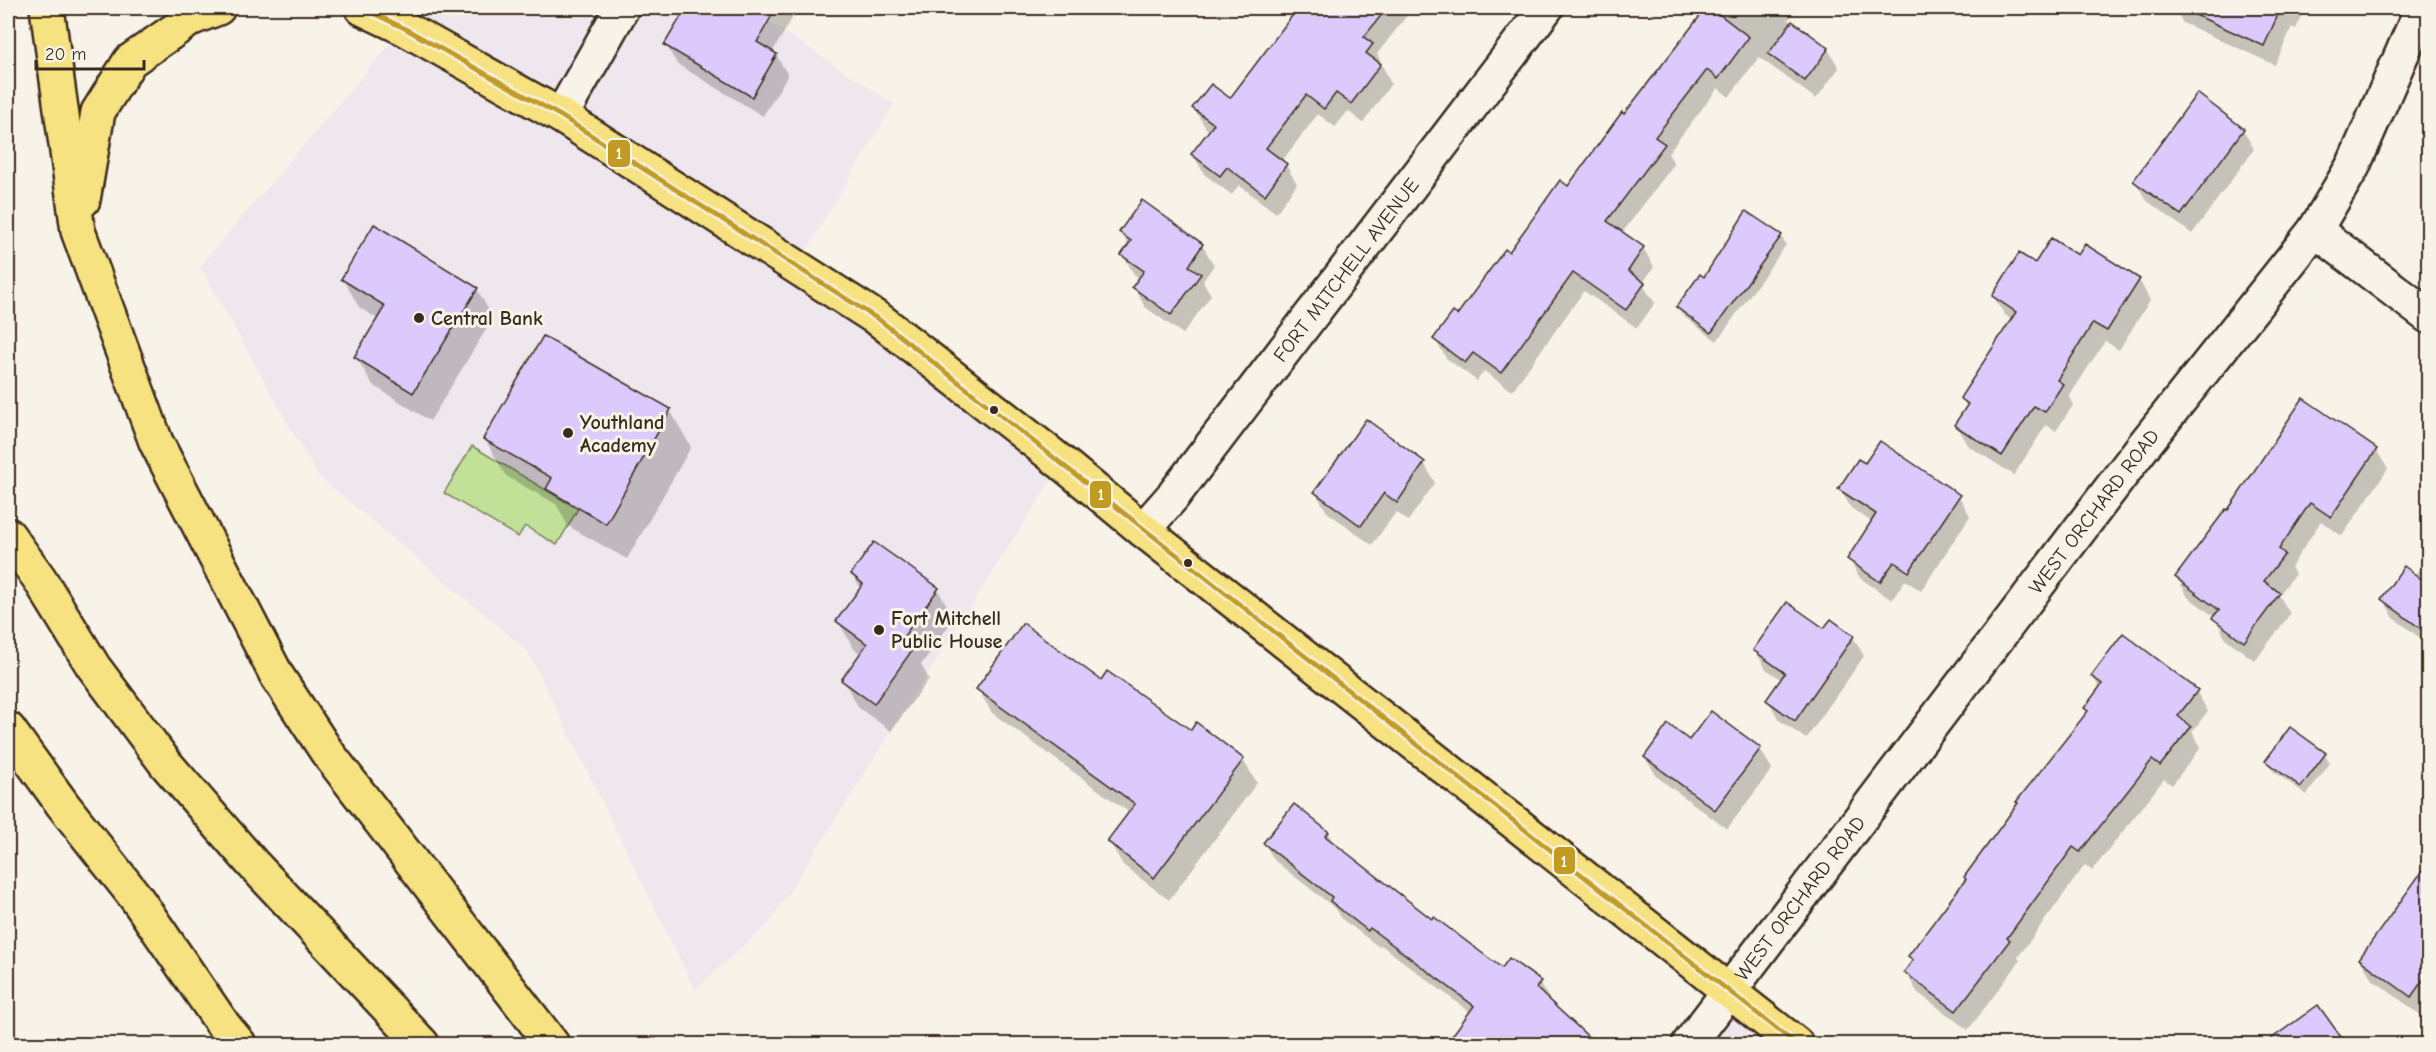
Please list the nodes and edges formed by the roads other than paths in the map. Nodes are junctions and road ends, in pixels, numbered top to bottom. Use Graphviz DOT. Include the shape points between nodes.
graph roads {
  1 [pos="47,8"];
  2 [pos="218,8"];
  3 [pos="362,8"];
  4 [pos="622,8"];
  5 [pos="1546,8"];
  6 [pos="2422,8"];
  7 [pos="561,116"];
  8 [pos="2314,230"];
  9 [pos="78,231"];
  10 [pos="2428,316"];
  11 [pos="1143,530"];
  12 [pos="8,535"];
  13 [pos="8,729"];
  14 [pos="1729,993"];
  15 [pos="239,1044"];
  16 [pos="422,1044"];
  17 [pos="552,1044"];
  18 [pos="1689,1044"];
  19 [pos="1796,1044"];
  1 -- 9 [label="main road"];
  2 -- 9 [label="main road" via="192,18 130,61 98,112"];
  3 -- 7 [label="main road"];
  4 -- 7 [label="street"];
  5 -- 11 [label="street, FORT MITCHELL AVENUE"];
  6 -- 8 [label="street, WEST ORCHARD ROAD" via="2353,166"];
  7 -- 11 [label="main road" via="881,321"];
  8 -- 10 [label="street"];
  8 -- 14 [label="street, WEST ORCHARD ROAD" via="2144,445"];
  9 -- 17 [label="main road" via="156,442 277,676 327,752"];
  11 -- 14 [label="main road"];
  12 -- 16 [label="main road" via="93,666 166,764 252,863"];
  13 -- 15 [label="main road" via="137,899"];
  14 -- 18 [label="street, WEST ORCHARD ROAD"];
  14 -- 19 [label="main road"];
}
